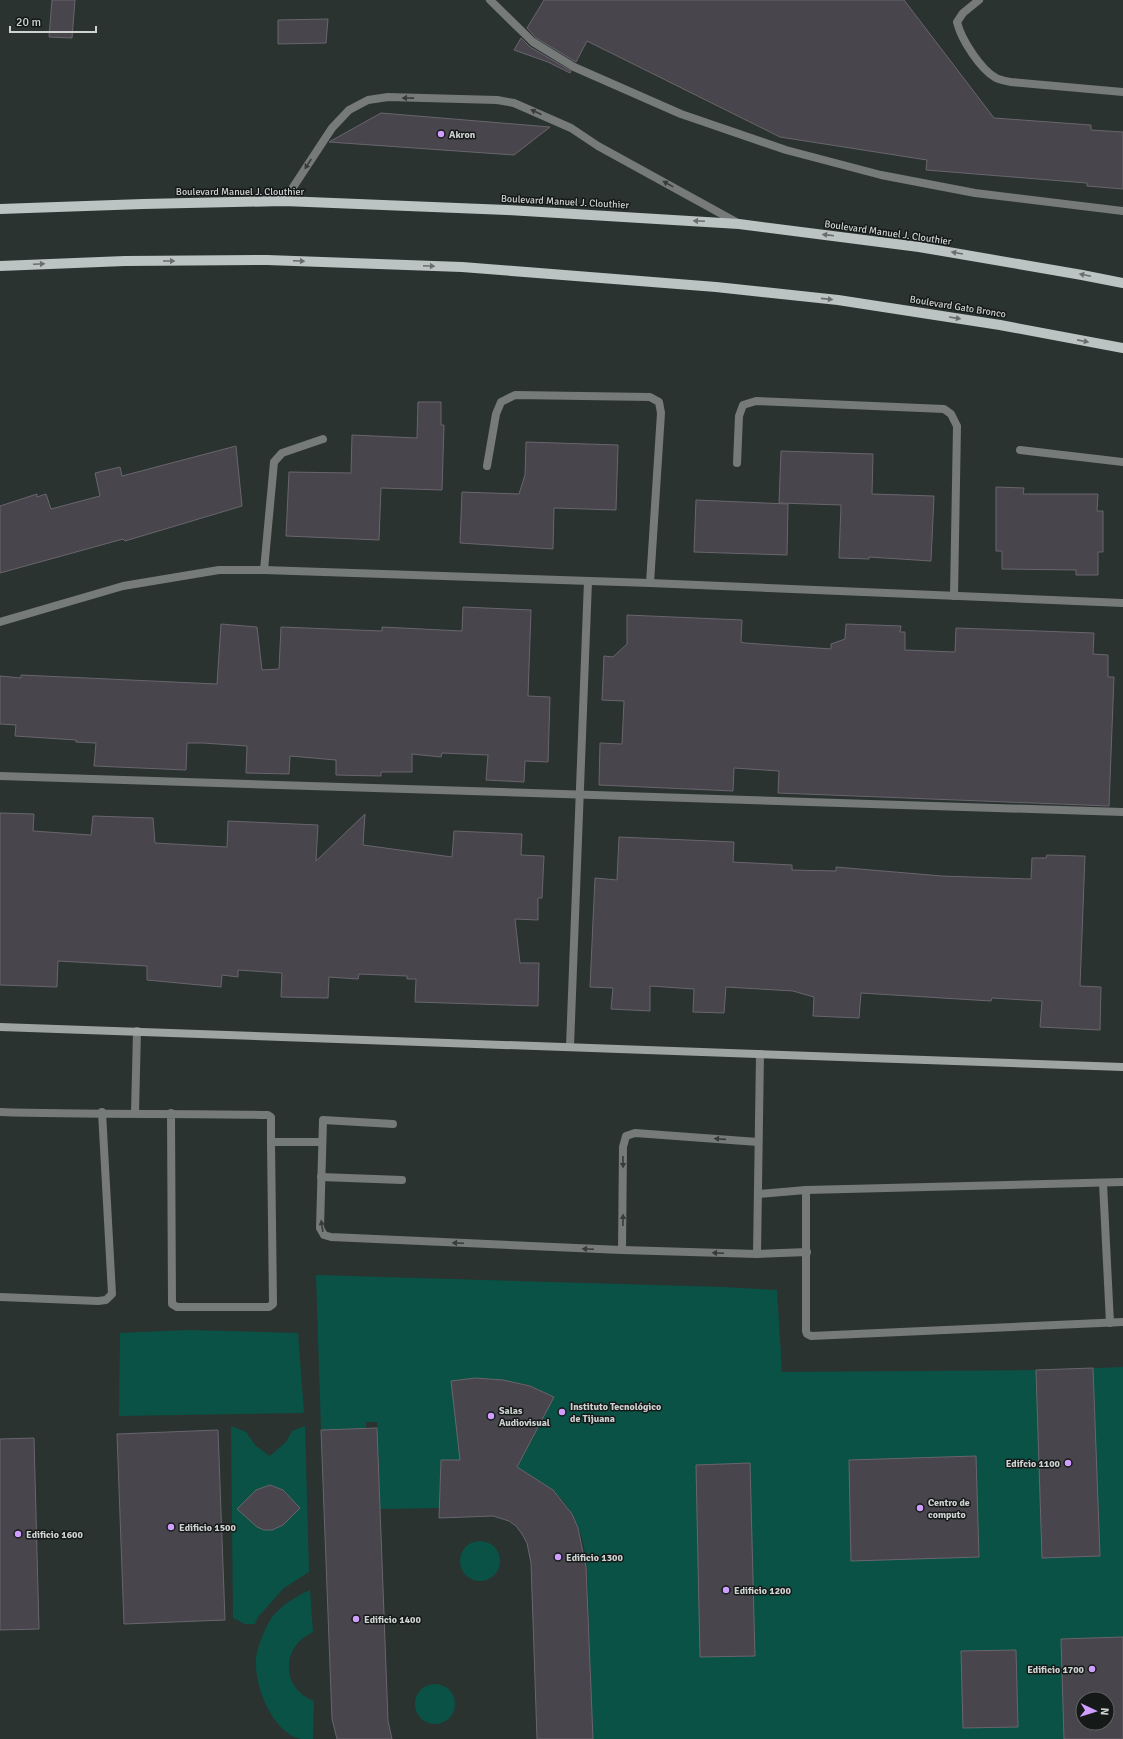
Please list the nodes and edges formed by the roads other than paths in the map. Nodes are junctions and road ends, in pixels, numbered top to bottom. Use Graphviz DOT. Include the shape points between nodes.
graph roads {
  1 [pos="490,0"];
  2 [pos="979,0"];
  3 [pos="1123,92"];
  4 [pos="284,201"];
  5 [pos="0,210"];
  6 [pos="1123,211"];
  7 [pos="739,224"];
  8 [pos="0,266"];
  9 [pos="1123,283"];
  10 [pos="1123,348"];
  11 [pos="322,439"];
  12 [pos="1020,450"];
  13 [pos="1123,462"];
  14 [pos="737,463"];
  15 [pos="487,466"];
  16 [pos="264,570"];
  17 [pos="588,581"];
  18 [pos="650,583"];
  19 [pos="954,596"];
  20 [pos="1123,603"];
  21 [pos="0,622"];
  22 [pos="0,776"];
  23 [pos="580,795"];
  24 [pos="1123,812"];
  25 [pos="0,1027"];
  26 [pos="137,1031"];
  27 [pos="570,1046"];
  28 [pos="760,1054"];
  29 [pos="1123,1067"];
  30 [pos="0,1112"];
  31 [pos="102,1112"];
  32 [pos="135,1113"];
  33 [pos="171,1113"];
  34 [pos="393,1124"];
  35 [pos="272,1142"];
  36 [pos="321,1142"];
  37 [pos="758,1142"];
  38 [pos="321,1178"];
  39 [pos="402,1180"];
  40 [pos="1123,1182"];
  41 [pos="1102,1183"];
  42 [pos="806,1190"];
  43 [pos="758,1194"];
  44 [pos="622,1250"];
  45 [pos="807,1252"];
  46 [pos="757,1254"];
  47 [pos="0,1297"];
  48 [pos="1110,1322"];
  49 [pos="1123,1322"];
  1 -- 6 [label="street" via="533,42 574,67 681,114 786,150 881,175 975,193"];
  2 -- 3 [label="street" via="963,13 957,22 958,28 985,70 996,78 1011,82"];
  4 -- 5 [label="main road, Boulevard Manuel J. Clouthier"];
  7 -- 4 [label="main road, Boulevard Manuel J. Clouthier, one-way" via="507,210"];
  7 -- 4 [label="street, one-way" via="598,146 571,128 514,103 497,100 388,97 368,100 349,110 332,128"];
  9 -- 7 [label="main road, Boulevard Manuel J. Clouthier, one-way" via="918,247"];
  8 -- 10 [label="main road, Boulevard Gato Bronco, one-way" via="125,261 282,260 462,267 716,287 838,300 1000,325"];
  11 -- 16 [label="street" via="282,453 274,462"];
  12 -- 13 [label="street"];
  14 -- 19 [label="street" via="739,416 743,405 756,401 944,409 951,414 957,426"];
  15 -- 18 [label="street" via="496,414 502,402 515,395 650,397 659,402 661,413"];
  16 -- 17 [label="street"];
  16 -- 21 [label="street" via="219,570 123,586"];
  17 -- 18 [label="street"];
  17 -- 23 [label="street"];
  18 -- 19 [label="street"];
  19 -- 20 [label="street"];
  22 -- 23 [label="street"];
  23 -- 24 [label="street"];
  23 -- 27 [label="street"];
  25 -- 26 [label="street"];
  26 -- 27 [label="street"];
  26 -- 32 [label="street"];
  27 -- 28 [label="street"];
  28 -- 29 [label="street"];
  28 -- 37 [label="street"];
  30 -- 31 [label="street"];
  31 -- 32 [label="street"];
  31 -- 47 [label="street" via="112,1294 106,1300 98,1301"];
  32 -- 33 [label="street"];
  33 -- 35 [label="street" via="268,1115 271,1117"];
  33 -- 35 [label="street" via="172,1304 177,1308 266,1308 272,1304"];
  34 -- 36 [label="street" via="324,1119"];
  35 -- 36 [label="street"];
  36 -- 38 [label="street"];
  37 -- 43 [label="street"];
  37 -- 44 [label="street" via="635,1133 626,1136 623,1147"];
  38 -- 39 [label="street"];
  44 -- 38 [label="street, one-way" via="331,1237 324,1235 320,1228"];
  40 -- 41 [label="street"];
  41 -- 42 [label="street"];
  41 -- 48 [label="street"];
  42 -- 43 [label="street"];
  42 -- 45 [label="street"];
  43 -- 46 [label="street"];
  46 -- 44 [label="street, one-way"];
  45 -- 46 [label="street"];
  45 -- 48 [label="street" via="806,1331 811,1336"];
  48 -- 49 [label="street"];
}
